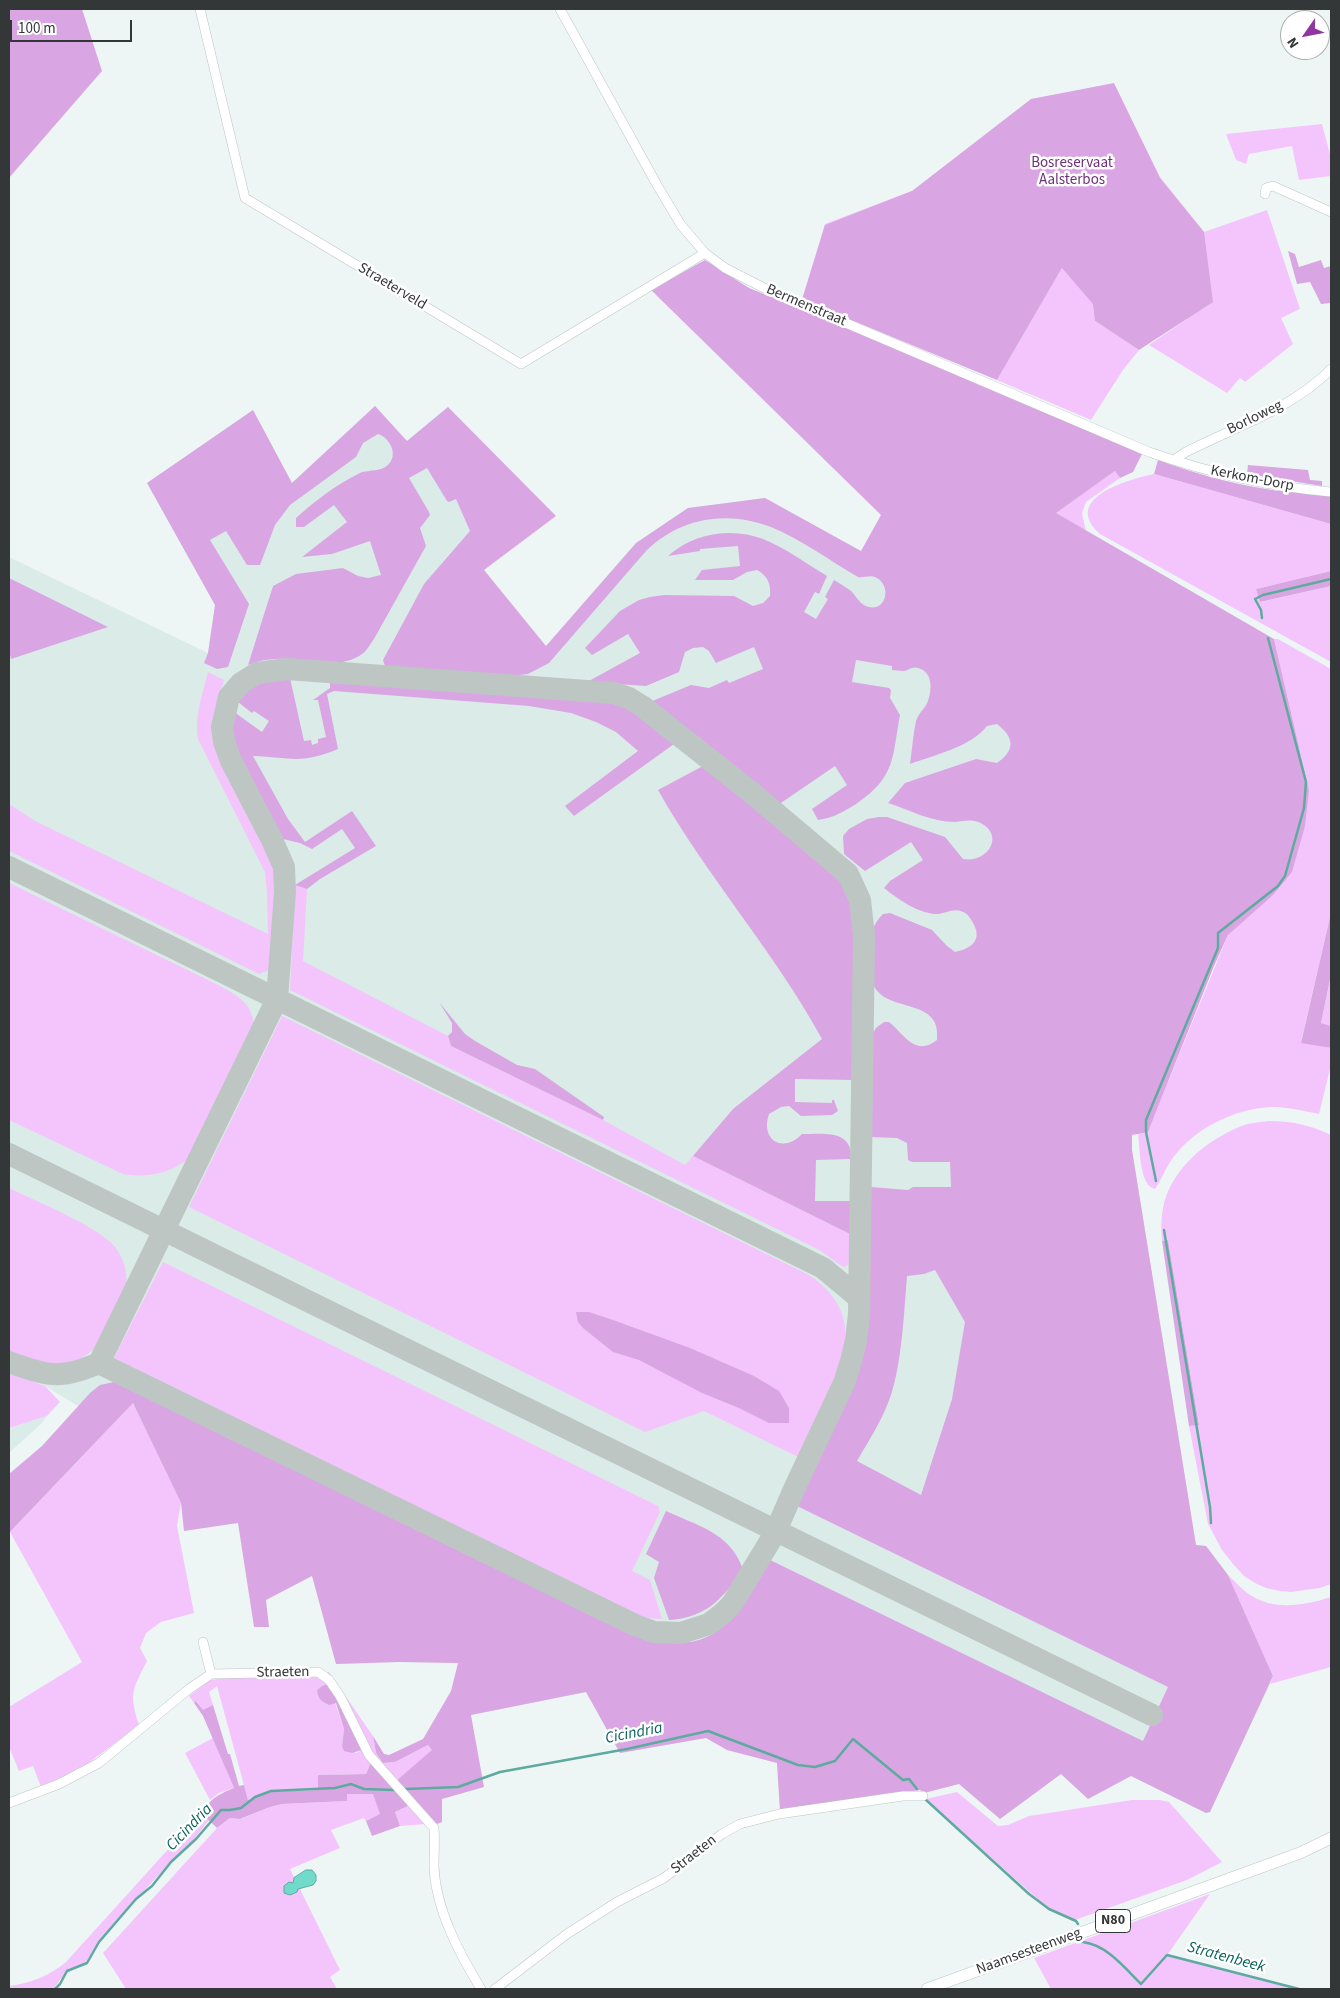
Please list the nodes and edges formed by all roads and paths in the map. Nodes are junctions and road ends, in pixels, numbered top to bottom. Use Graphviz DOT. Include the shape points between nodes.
graph roads {
  1 [pos="200,9"];
  2 [pos="560,9"];
  3 [pos="1265,194"];
  4 [pos="1331,212"];
  5 [pos="705,253"];
  6 [pos="1331,369"];
  7 [pos="1174,460"];
  8 [pos="1331,492"];
  9 [pos="203,1642"];
  10 [pos="211,1674"];
  11 [pos="923,1796"];
  12 [pos="9,1803"];
  13 [pos="1331,1838"];
  14 [pos="1331,1846"];
  15 [pos="1300,1853"];
  16 [pos="481,1989"];
  17 [pos="495,1989"];
  18 [pos="926,1989"];
  1 -- 5 [label="street, Straeterveld" via="244,198 521,364"];
  2 -- 5 [label="street, Bermenstraat" via="669,206"];
  3 -- 4 [label="street" via="1266,188 1273,186"];
  5 -- 7 [label="street, Bermenstraat" via="738,276 766,290"];
  6 -- 7 [label="street, Borloweg" via="1292,400"];
  7 -- 8 [label="street, Kerkom-Dorp" via="1190,466"];
  9 -- 10 [label="street"];
  10 -- 12 [label="street" via="98,1763 59,1784"];
  10 -- 16 [label="street, Straeten" via="308,1671 318,1672 329,1680 369,1755 434,1828 434,1868 442,1908 456,1943"];
  11 -- 17 [label="street, Straeten" via="779,1814 740,1824 664,1878 617,1902 567,1934"];
  13 -- 15 [label="main road, Naamsesteenweg / N80"];
  14 -- 15 [label="main road, Naamsesteenweg / N80"];
  15 -- 18 [label="main road, Naamsesteenweg / N80"];
}
